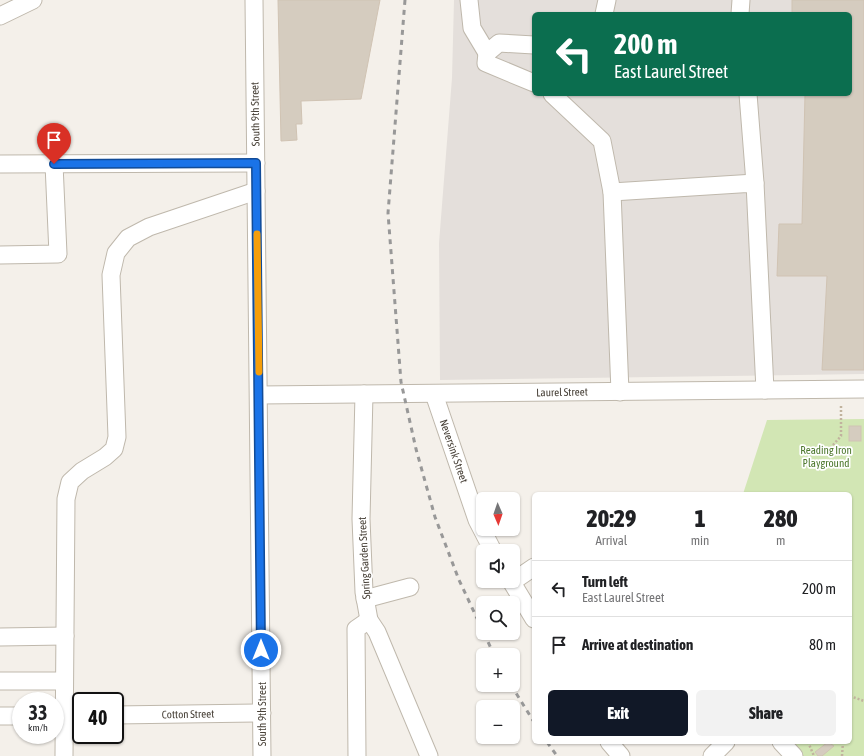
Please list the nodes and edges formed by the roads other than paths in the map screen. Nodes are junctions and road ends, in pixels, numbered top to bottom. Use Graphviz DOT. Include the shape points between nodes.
graph roads {
  1 [pos="32,0"];
  2 [pos="254,0"];
  3 [pos="469,0"];
  4 [pos="607,0"];
  5 [pos="741,0"];
  6 [pos="604,12"];
  7 [pos="740,12"];
  8 [pos="0,16"];
  9 [pos="532,45"];
  10 [pos="487,53"];
  11 [pos="532,82"];
  12 [pos="554,96"];
  13 [pos="748,96"];
  14 [pos="256,163"];
  15 [pos="0,164"];
  16 [pos="54,164"];
  17 [pos="756,183"];
  18 [pos="256,191"];
  19 [pos="612,192"];
  20 [pos="0,255"];
  21 [pos="864,389"];
  22 [pos="765,390"];
  23 [pos="620,392"];
  24 [pos="364,394"];
  25 [pos="434,394"];
  26 [pos="259,395"];
  27 [pos="490,544"];
  28 [pos="532,568"];
  29 [pos="520,576"];
  30 [pos="410,587"];
  31 [pos="516,588"];
  32 [pos="365,599"];
  33 [pos="532,616"];
  34 [pos="369,620"];
  35 [pos="65,636"];
  36 [pos="0,637"];
  37 [pos="0,681"];
  38 [pos="64,681"];
  39 [pos="63,692"];
  40 [pos="262,713"];
  41 [pos="124,715"];
  42 [pos="0,716"];
  43 [pos="12,716"];
  44 [pos="63,744"];
  45 [pos="611,744"];
  46 [pos="724,744"];
  47 [pos="783,744"];
  48 [pos="64,756"];
  49 [pos="262,756"];
  50 [pos="357,756"];
  51 [pos="429,756"];
  52 [pos="621,756"];
  53 [pos="712,756"];
  54 [pos="794,756"];
  1 -- 8 [label="street"];
  2 -- 14 [label="street, South 9th Street"];
  3 -- 10 [label="street" via="472,28"];
  4 -- 6 [label="street"];
  5 -- 7 [label="street"];
  9 -- 10 [label="street" via="499,43"];
  10 -- 11 [label="street" via="486,63"];
  12 -- 19 [label="street" via="602,141"];
  13 -- 17 [label="street"];
  14 -- 16 [label="street"];
  14 -- 18 [label="street, South 9th Street"];
  15 -- 16 [label="street"];
  16 -- 20 [label="street" via="58,254"];
  17 -- 19 [label="street"];
  17 -- 22 [label="street"];
  18 -- 26 [label="street, South 9th Street"];
  18 -- 35 [label="street" via="149,227 128,238 116,253 112,275 117,437 114,449 70,482 66,499"];
  19 -- 23 [label="street"];
  21 -- 22 [label="street, Laurel Street"];
  22 -- 23 [label="street, Laurel Street"];
  23 -- 25 [label="street, Laurel Street"];
  24 -- 25 [label="street, Laurel Street"];
  24 -- 26 [label="street, Laurel Street"];
  24 -- 32 [label="street, Spring Garden Street" via="361,518"];
  25 -- 27 [label="street, Neversink Street" via="477,520"];
  26 -- 40 [label="street, South 9th Street"];
  28 -- 29 [label="street"];
  30 -- 32 [label="street"];
  31 -- 33 [label="street"];
  32 -- 34 [label="street, Spring Garden Street"];
  34 -- 50 [label="street" via="356,629"];
  34 -- 51 [label="street, Spring Garden Street" via="377,632"];
  35 -- 36 [label="street"];
  35 -- 38 [label="street"];
  37 -- 38 [label="street"];
  38 -- 39 [label="street"];
  40 -- 41 [label="street, Cotton Street"];
  40 -- 49 [label="street, South 9th Street"];
  42 -- 43 [label="street"];
  44 -- 48 [label="street"];
  45 -- 52 [label="street"];
  46 -- 53 [label="street"];
  47 -- 54 [label="street"];
}
